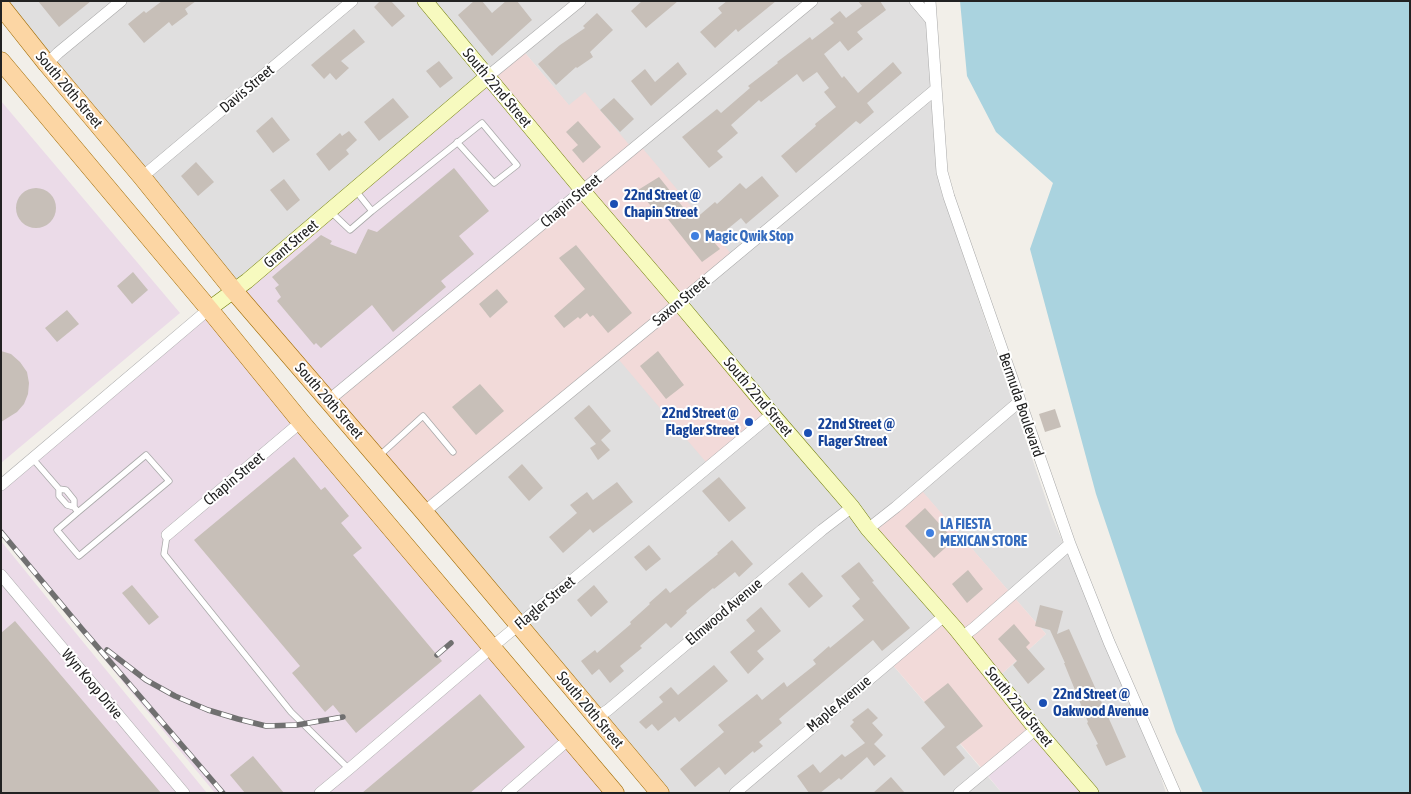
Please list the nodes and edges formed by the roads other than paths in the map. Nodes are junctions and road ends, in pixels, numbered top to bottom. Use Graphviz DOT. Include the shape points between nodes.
graph roads {
  1 [pos="121,1"];
  2 [pos="352,1"];
  3 [pos="425,1"];
  4 [pos="580,1"];
  5 [pos="812,1"];
  6 [pos="915,1"];
  7 [pos="930,1"];
  8 [pos="1,6"];
  9 [pos="931,20"];
  10 [pos="1,61"];
  11 [pos="46,64"];
  12 [pos="487,77"];
  13 [pos="936,89"];
  14 [pos="457,142"];
  15 [pos="142,177"];
  16 [pos="355,189"];
  17 [pos="583,191"];
  18 [pos="330,211"];
  19 [pos="372,211"];
  20 [pos="234,291"];
  21 [pos="679,303"];
  22 [pos="209,309"];
  23 [pos="329,400"];
  24 [pos="1020,401"];
  25 [pos="772,414"];
  26 [pos="300,422"];
  27 [pos="453,452"];
  28 [pos="378,457"];
  29 [pos="32,459"];
  30 [pos="1,485"];
  31 [pos="852,507"];
  32 [pos="78,512"];
  33 [pos="424,512"];
  34 [pos="868,529"];
  35 [pos="167,535"];
  36 [pos="1070,544"];
  37 [pos="1,575"];
  38 [pos="944,616"];
  39 [pos="519,625"];
  40 [pos="962,637"];
  41 [pos="492,647"];
  42 [pos="597,717"];
  43 [pos="1036,728"];
  44 [pos="569,739"];
  45 [pos="350,769"];
  46 [pos="1172,791"];
  47 [pos="184,793"];
  48 [pos="320,793"];
  49 [pos="507,793"];
  50 [pos="615,793"];
  51 [pos="660,793"];
  52 [pos="734,793"];
  53 [pos="959,793"];
  54 [pos="1091,793"];
  1 -- 11 [label="street"];
  2 -- 15 [label="street, Davis Street"];
  3 -- 12 [label="street, South 22nd Street"];
  4 -- 12 [label="street, Grant Street"];
  5 -- 17 [label="street, Chapin Street"];
  6 -- 9 [label="street"];
  7 -- 9 [label="street, Bermuda Boulevard"];
  8 -- 11 [label="main road, South 20th Street"];
  9 -- 13 [label="street, Bermuda Boulevard"];
  10 -- 22 [label="main road"];
  11 -- 15 [label="main road, South 20th Street"];
  12 -- 16 [label="street, Grant Street"];
  12 -- 17 [label="street, South 22nd Street"];
  13 -- 21 [label="street, Saxon Street"];
  13 -- 24 [label="street, Bermuda Boulevard" via="942,172"];
  14 -- 14 [label="lane" via="482,123 517,165 494,183"];
  14 -- 19 [label="lane"];
  15 -- 20 [label="main road, South 20th Street"];
  16 -- 18 [label="street, Grant Street"];
  16 -- 19 [label="lane"];
  17 -- 21 [label="street, South 22nd Street"];
  17 -- 23 [label="street, Chapin Street"];
  18 -- 19 [label="lane" via="350,230"];
  18 -- 20 [label="street, Grant Street"];
  20 -- 22 [label="street, Grant Street"];
  20 -- 23 [label="main road, South 20th Street"];
  21 -- 25 [label="street, South 22nd Street"];
  21 -- 33 [label="street, Saxon Street"];
  22 -- 26 [label="main road"];
  22 -- 29 [label="street, Grant Street"];
  23 -- 28 [label="main road, South 20th Street"];
  24 -- 34 [label="street"];
  24 -- 36 [label="street, Bermuda Boulevard"];
  25 -- 31 [label="street, South 22nd Street"];
  25 -- 39 [label="street, Flagler Street"];
  26 -- 35 [label="street, Chapin Street"];
  26 -- 41 [label="main road"];
  27 -- 28 [label="lane" via="423,416"];
  28 -- 33 [label="main road, South 20th Street"];
  29 -- 30 [label="street, Grant Street"];
  29 -- 32 [label="lane" via="59,489 59,496"];
  31 -- 34 [label="street, South 22nd Street"];
  31 -- 42 [label="street, Elmwood Avenue"];
  32 -- 32 [label="lane" via="146,455 169,481 80,556 57,530"];
  33 -- 39 [label="main road, South 20th Street"];
  34 -- 38 [label="street, South 22nd Street"];
  35 -- 45 [label="lane" via="164,554 291,712"];
  36 -- 40 [label="street"];
  36 -- 46 [label="street, Bermuda Boulevard"];
  37 -- 47 [label="street, Wyn Koop Drive"];
  38 -- 40 [label="street, South 22nd Street"];
  38 -- 52 [label="street, Maple Avenue"];
  39 -- 41 [label="street, Flagler Street"];
  39 -- 42 [label="main road, South 20th Street"];
  40 -- 43 [label="street, South 22nd Street"];
  41 -- 44 [label="main road"];
  41 -- 45 [label="street, Flagler Street"];
  42 -- 51 [label="main road, South 20th Street"];
  43 -- 53 [label="street"];
  43 -- 54 [label="street, South 22nd Street"];
  44 -- 49 [label="street"];
  44 -- 50 [label="main road"];
  45 -- 48 [label="street, Flagler Street"];
}
